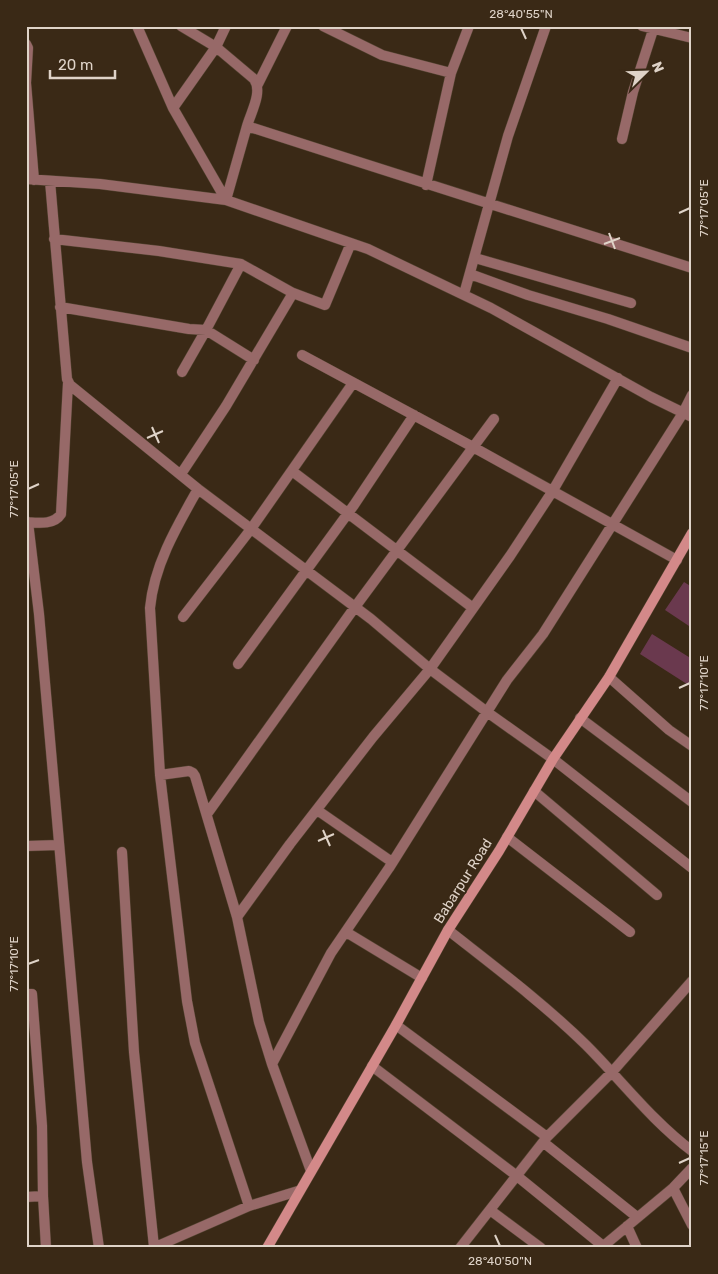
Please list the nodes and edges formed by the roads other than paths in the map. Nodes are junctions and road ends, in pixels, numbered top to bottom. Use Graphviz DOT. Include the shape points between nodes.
graph roads {
  1 [pos="136,26"];
  2 [pos="180,26"];
  3 [pos="226,26"];
  4 [pos="286,26"];
  5 [pos="323,26"];
  6 [pos="469,26"];
  7 [pos="546,26"];
  8 [pos="642,26"];
  9 [pos="653,30"];
  10 [pos="692,38"];
  11 [pos="26,44"];
  12 [pos="216,47"];
  13 [pos="451,73"];
  14 [pos="258,84"];
  15 [pos="173,108"];
  16 [pos="247,126"];
  17 [pos="622,139"];
  18 [pos="30,180"];
  19 [pos="50,181"];
  20 [pos="426,185"];
  21 [pos="226,200"];
  22 [pos="490,203"];
  23 [pos="54,239"];
  24 [pos="350,243"];
  25 [pos="474,258"];
  26 [pos="240,264"];
  27 [pos="692,268"];
  28 [pos="470,274"];
  29 [pos="293,293"];
  30 [pos="464,294"];
  31 [pos="631,303"];
  32 [pos="60,307"];
  33 [pos="206,330"];
  34 [pos="692,348"];
  35 [pos="302,354"];
  36 [pos="254,360"];
  37 [pos="182,372"];
  38 [pos="618,378"];
  39 [pos="353,382"];
  40 [pos="68,383"];
  41 [pos="692,395"];
  42 [pos="414,415"];
  43 [pos="688,415"];
  44 [pos="494,419"];
  45 [pos="473,447"];
  46 [pos="292,471"];
  47 [pos="181,474"];
  48 [pos="198,489"];
  49 [pos="552,492"];
  50 [pos="348,514"];
  51 [pos="27,522"];
  52 [pos="613,524"];
  53 [pos="251,529"];
  54 [pos="692,534"];
  55 [pos="397,550"];
  56 [pos="677,560"];
  57 [pos="307,571"];
  58 [pos="355,607"];
  59 [pos="473,608"];
  60 [pos="183,617"];
  61 [pos="238,664"];
  62 [pos="430,669"];
  63 [pos="609,677"];
  64 [pos="487,712"];
  65 [pos="580,718"];
  66 [pos="692,746"];
  67 [pos="554,759"];
  68 [pos="160,775"];
  69 [pos="534,791"];
  70 [pos="692,802"];
  71 [pos="317,810"];
  72 [pos="207,814"];
  73 [pos="507,837"];
  74 [pos="58,845"];
  75 [pos="26,846"];
  76 [pos="122,852"];
  77 [pos="392,862"];
  78 [pos="692,868"];
  79 [pos="657,896"];
  80 [pos="237,918"];
  81 [pos="448,930"];
  82 [pos="346,932"];
  83 [pos="630,932"];
  84 [pos="422,978"];
  85 [pos="692,981"];
  86 [pos="26,994"];
  87 [pos="396,1026"];
  88 [pos="272,1064"];
  89 [pos="372,1066"];
  90 [pos="613,1072"];
  91 [pos="545,1140"];
  92 [pos="692,1151"];
  93 [pos="692,1168"];
  94 [pos="310,1170"];
  95 [pos="517,1176"];
  96 [pos="672,1188"];
  97 [pos="298,1191"];
  98 [pos="43,1196"];
  99 [pos="26,1197"];
  100 [pos="249,1206"];
  101 [pos="490,1210"];
  102 [pos="637,1217"];
  103 [pos="692,1225"];
  104 [pos="627,1226"];
  105 [pos="154,1247"];
  106 [pos="602,1247"];
  107 [pos="46,1248"];
  108 [pos="99,1248"];
  109 [pos="267,1248"];
  110 [pos="460,1248"];
  111 [pos="541,1248"];
  112 [pos="638,1248"];
  1 -- 15 [label="street"];
  2 -- 12 [label="street"];
  3 -- 12 [label="street"];
  4 -- 14 [label="street"];
  5 -- 13 [label="street" via="382,55"];
  6 -- 13 [label="street"];
  7 -- 22 [label="street" via="508,136"];
  8 -- 9 [label="street"];
  9 -- 10 [label="street"];
  9 -- 17 [label="street"];
  11 -- 18 [label="street"];
  12 -- 14 [label="street"];
  12 -- 15 [label="street"];
  13 -- 20 [label="street"];
  14 -- 16 [label="street"];
  15 -- 21 [label="street"];
  16 -- 20 [label="street"];
  16 -- 21 [label="street"];
  18 -- 19 [label="street"];
  19 -- 21 [label="street"];
  19 -- 23 [label="street"];
  20 -- 22 [label="street"];
  21 -- 24 [label="street"];
  22 -- 25 [label="street"];
  22 -- 27 [label="street"];
  23 -- 26 [label="street"];
  23 -- 32 [label="street"];
  24 -- 29 [label="street" via="325,304"];
  24 -- 30 [label="street"];
  25 -- 28 [label="street"];
  25 -- 31 [label="street"];
  26 -- 29 [label="street"];
  26 -- 33 [label="street"];
  28 -- 30 [label="street"];
  28 -- 34 [label="street"];
  29 -- 36 [label="street"];
  30 -- 38 [label="street"];
  32 -- 33 [label="street"];
  32 -- 40 [label="street"];
  33 -- 36 [label="street"];
  33 -- 37 [label="street"];
  35 -- 39 [label="street"];
  36 -- 47 [label="street"];
  38 -- 43 [label="street"];
  38 -- 49 [label="street"];
  39 -- 42 [label="street"];
  39 -- 46 [label="street"];
  40 -- 47 [label="street"];
  40 -- 51 [label="street" via="61,514 55,521"];
  41 -- 43 [label="street"];
  42 -- 45 [label="street"];
  42 -- 50 [label="street"];
  43 -- 52 [label="street"];
  44 -- 45 [label="street"];
  45 -- 49 [label="street"];
  45 -- 55 [label="street"];
  46 -- 50 [label="street"];
  46 -- 53 [label="street"];
  47 -- 48 [label="street"];
  48 -- 53 [label="street"];
  48 -- 68 [label="street" via="175,530 152,588 150,608"];
  49 -- 52 [label="street"];
  49 -- 59 [label="street"];
  50 -- 55 [label="street"];
  50 -- 57 [label="street"];
  51 -- 74 [label="street" via="39,614"];
  52 -- 56 [label="street"];
  52 -- 64 [label="street" via="543,634"];
  53 -- 57 [label="street"];
  53 -- 60 [label="street"];
  54 -- 56 [label="street, Babarpur Road"];
  55 -- 58 [label="street"];
  55 -- 59 [label="street"];
  56 -- 63 [label="street, Babarpur Road"];
  57 -- 58 [label="street"];
  57 -- 61 [label="street"];
  58 -- 62 [label="street"];
  58 -- 72 [label="street"];
  59 -- 62 [label="street"];
  62 -- 64 [label="street"];
  62 -- 71 [label="street"];
  63 -- 65 [label="street, Babarpur Road"];
  63 -- 66 [label="street"];
  64 -- 67 [label="street"];
  64 -- 77 [label="street"];
  65 -- 67 [label="street, Babarpur Road"];
  65 -- 70 [label="street"];
  67 -- 69 [label="street, Babarpur Road"];
  67 -- 78 [label="street"];
  68 -- 72 [label="street" via="193,773"];
  68 -- 100 [label="street" via="186,1001 195,1043"];
  69 -- 73 [label="street, Babarpur Road"];
  69 -- 79 [label="street"];
  71 -- 77 [label="street"];
  71 -- 80 [label="street"];
  72 -- 80 [label="street"];
  73 -- 81 [label="street, Babarpur Road"];
  73 -- 83 [label="street"];
  74 -- 75 [label="street"];
  74 -- 108 [label="street" via="87,1162"];
  76 -- 105 [label="street" via="134,1052"];
  77 -- 82 [label="street"];
  80 -- 88 [label="street" via="259,1022"];
  81 -- 84 [label="street, Babarpur Road"];
  81 -- 90 [label="street" via="562,1022"];
  82 -- 84 [label="street"];
  82 -- 88 [label="street"];
  84 -- 87 [label="street, Babarpur Road"];
  85 -- 90 [label="street"];
  86 -- 98 [label="street" via="32,994 42,1126"];
  87 -- 89 [label="street, Babarpur Road"];
  87 -- 91 [label="street"];
  88 -- 94 [label="street"];
  89 -- 94 [label="street, Babarpur Road"];
  89 -- 95 [label="street"];
  90 -- 91 [label="street"];
  90 -- 92 [label="street"];
  91 -- 95 [label="street"];
  91 -- 102 [label="street"];
  93 -- 96 [label="street"];
  94 -- 97 [label="street, Babarpur Road"];
  95 -- 101 [label="street"];
  95 -- 106 [label="street"];
  96 -- 102 [label="street"];
  96 -- 103 [label="street"];
  97 -- 100 [label="street"];
  97 -- 109 [label="street, Babarpur Road"];
  98 -- 99 [label="street"];
  98 -- 107 [label="street"];
  100 -- 105 [label="street"];
  101 -- 110 [label="street"];
  101 -- 111 [label="street"];
  102 -- 104 [label="street"];
  104 -- 106 [label="street"];
  104 -- 112 [label="street"];
}
